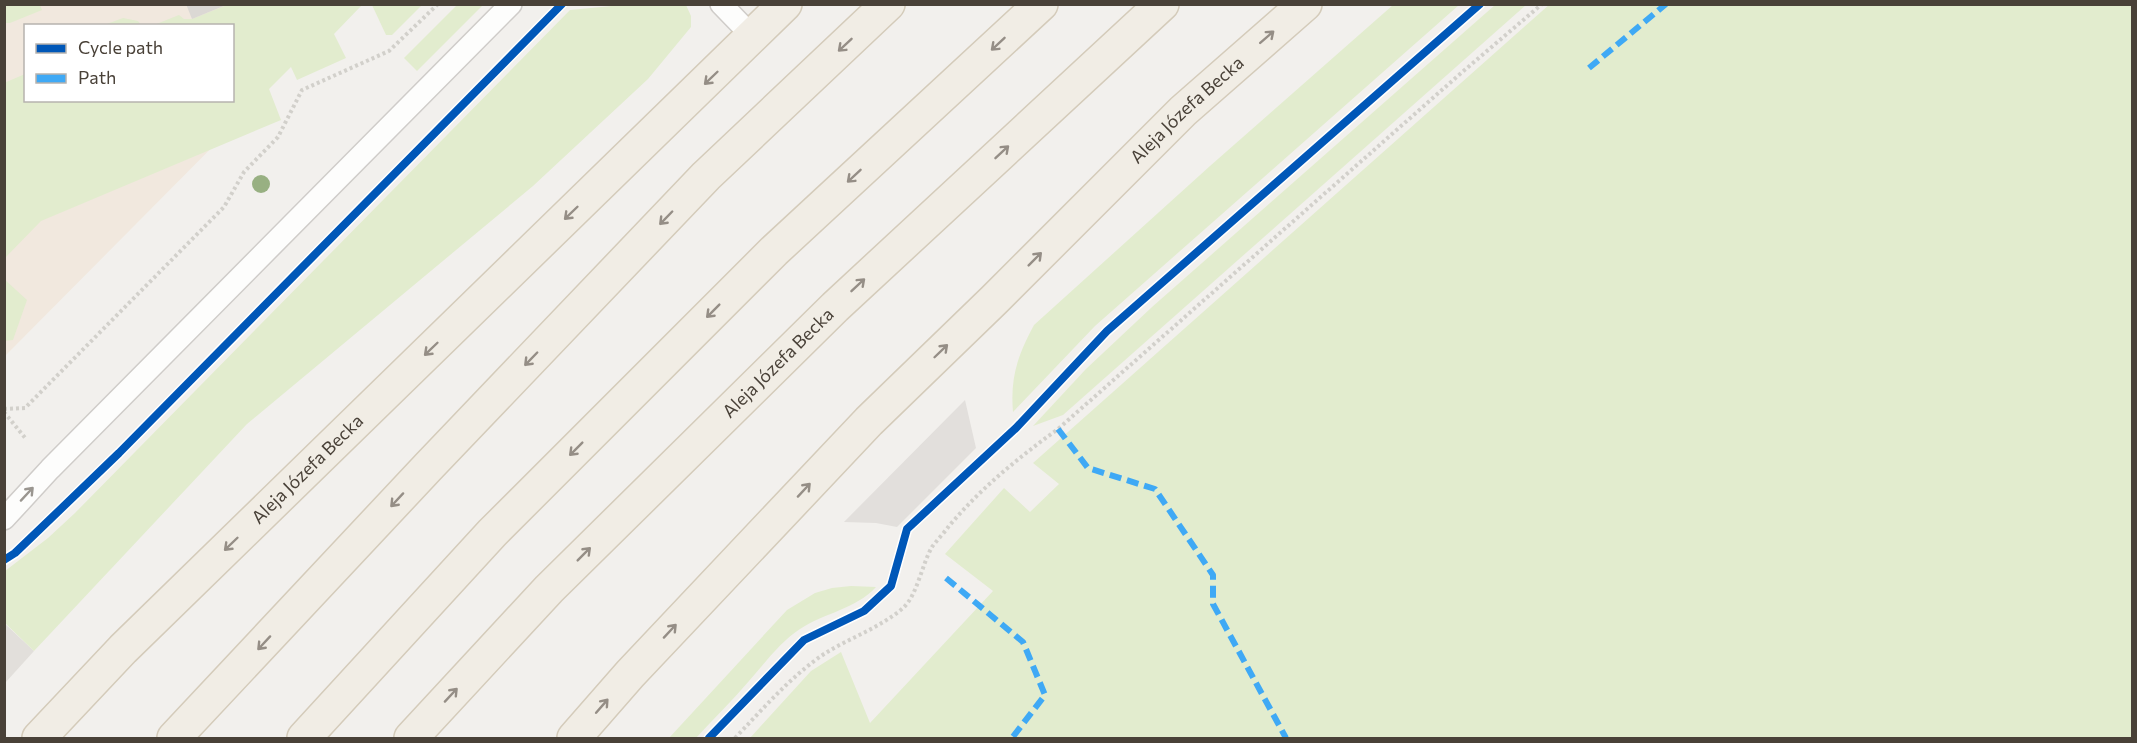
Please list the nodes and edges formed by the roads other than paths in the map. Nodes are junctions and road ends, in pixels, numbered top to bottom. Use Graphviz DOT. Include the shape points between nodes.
graph roads {
  1 [pos="511,4"];
  2 [pos="721,4"];
  3 [pos="785,4"];
  4 [pos="888,4"];
  5 [pos="1041,4"];
  6 [pos="1162,4"];
  7 [pos="1305,4"];
  8 [pos="753,37"];
  9 [pos="4,519"];
  10 [pos="39,738"];
  11 [pos="174,738"];
  12 [pos="304,738"];
  13 [pos="411,738"];
  14 [pos="574,738"];
  9 -- 1 [label="lane, one-way"];
  2 -- 8 [label="lane"];
  3 -- 8 [label="main road, Aleja Józefa Becka"];
  4 -- 11 [label="main road, one-way" via="706,176"];
  5 -- 12 [label="main road, one-way" via="774,251 492,533"];
  13 -- 6 [label="main road, Aleja Józefa Becka, one-way" via="549,589 826,315"];
  14 -- 7 [label="main road, Aleja Józefa Becka, one-way" via="869,421 1183,111"];
  8 -- 10 [label="main road, Aleja Józefa Becka, one-way" via="123,649"];
}
